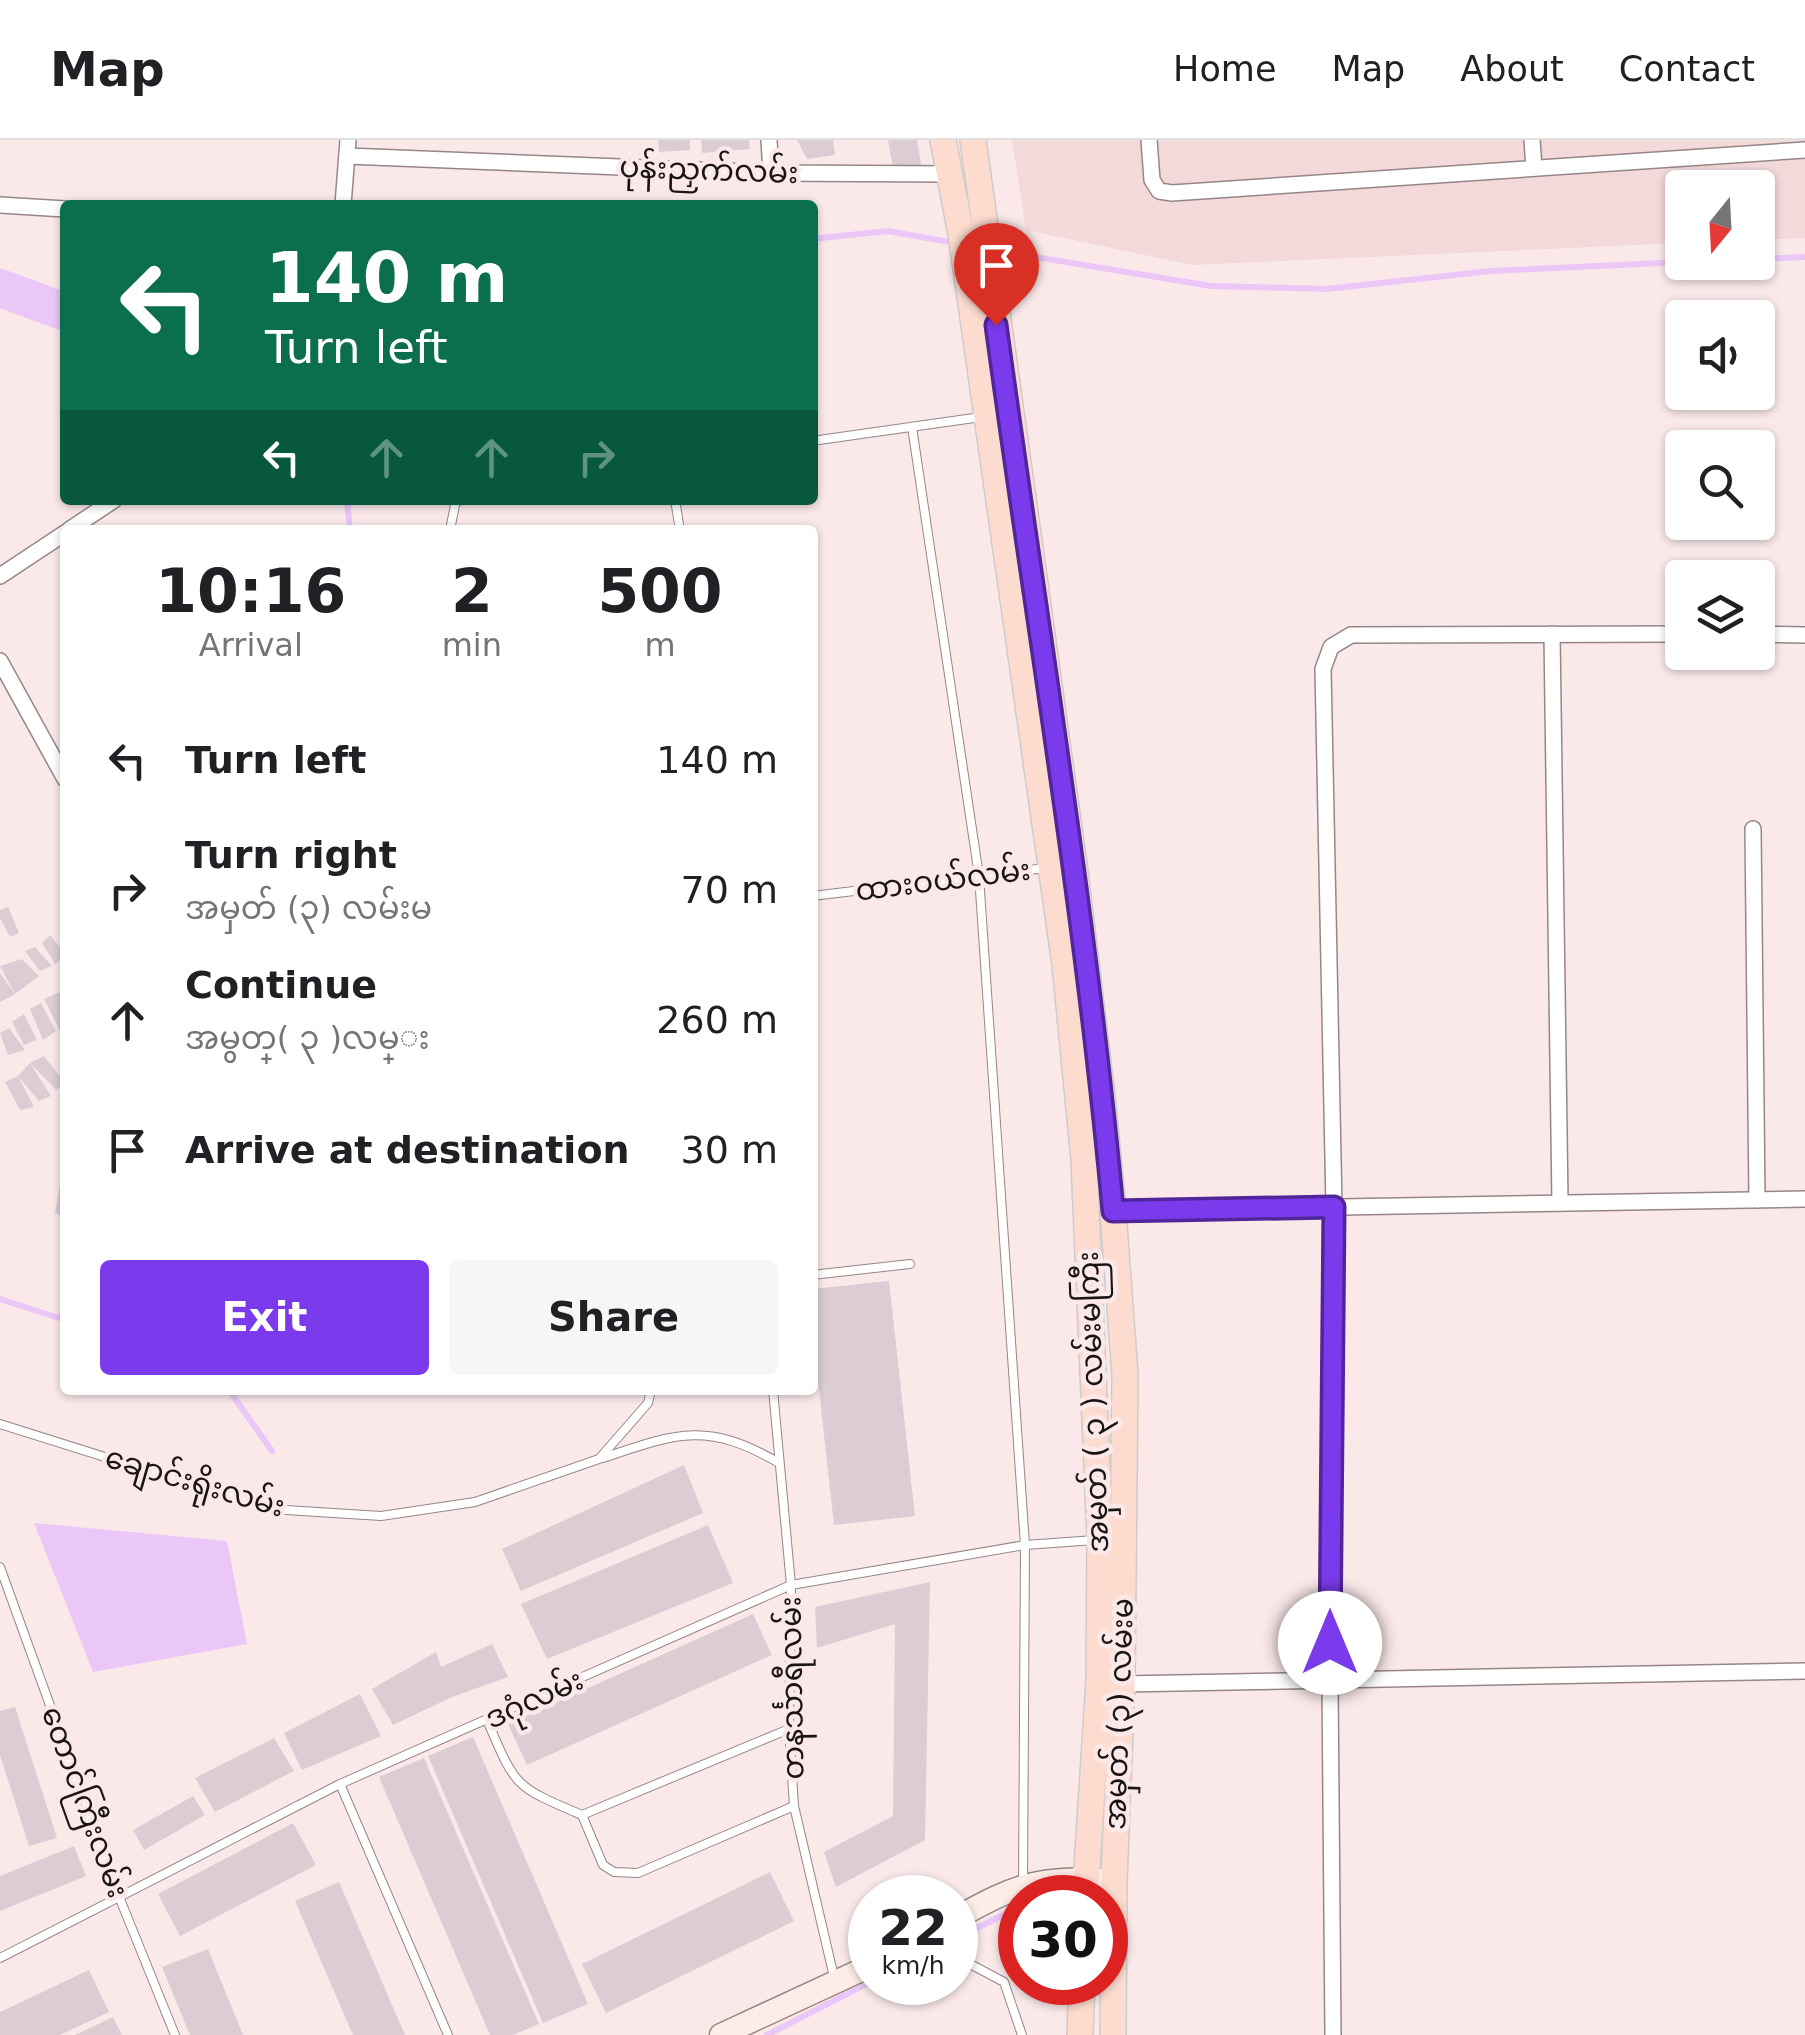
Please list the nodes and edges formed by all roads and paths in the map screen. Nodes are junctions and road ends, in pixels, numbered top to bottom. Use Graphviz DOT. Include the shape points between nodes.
graph roads {
  1 [pos="769,140"];
  2 [pos="955,140"];
  3 [pos="972,140"];
  4 [pos="1149,140"];
  5 [pos="1532,140"];
  6 [pos="943,141"];
  7 [pos="347,148"];
  8 [pos="1805,150"];
  9 [pos="1534,168"];
  10 [pos="771,173"];
  11 [pos="951,174"];
  12 [pos="344,200"];
  13 [pos="0,205"];
  14 [pos="60,209"];
  15 [pos="976,243"];
  16 [pos="997,416"];
  17 [pos="912,427"];
  18 [pos="818,440"];
  19 [pos="106,505"];
  20 [pos="76,525"];
  21 [pos="60,536"];
  22 [pos="0,576"];
  23 [pos="1552,634"];
  24 [pos="1665,634"];
  25 [pos="1775,634"];
  26 [pos="1805,634"];
  27 [pos="0,661"];
  28 [pos="60,771"];
  29 [pos="1753,829"];
  30 [pos="1062,866"];
  31 [pos="979,876"];
  32 [pos="818,895"];
  33 [pos="1805,1199"];
  34 [pos="1757,1200"];
  35 [pos="1560,1203"];
  36 [pos="1334,1207"];
  37 [pos="1113,1211"];
  38 [pos="1086,1212"];
  39 [pos="910,1264"];
  40 [pos="818,1274"];
  41 [pos="650,1395"];
  42 [pos="773,1395"];
  43 [pos="0,1424"];
  44 [pos="599,1459"];
  45 [pos="779,1463"];
  46 [pos="1100,1540"];
  47 [pos="1024,1545"];
  48 [pos="0,1567"];
  49 [pos="791,1585"];
  50 [pos="1805,1671"];
  51 [pos="1111,1682"];
  52 [pos="1330,1682"];
  53 [pos="487,1720"];
  54 [pos="789,1729"];
  55 [pos="340,1784"];
  56 [pos="794,1806"];
  57 [pos="582,1815"];
  58 [pos="1023,1875"];
  59 [pos="1087,1875"];
  60 [pos="1114,1875"];
  61 [pos="120,1898"];
  62 [pos="0,1958"];
  63 [pos="978,1968"];
  64 [pos="848,1975"];
  65 [pos="835,1981"];
  66 [pos="1081,2005"];
  67 [pos="1114,2005"];
  68 [pos="175,2035"];
  69 [pos="448,2035"];
  70 [pos="721,2035"];
  71 [pos="1022,2035"];
  72 [pos="1080,2035"];
  73 [pos="1114,2035"];
  74 [pos="1333,2035"];
  1 -- 10 [label="street"];
  2 -- 6 [label="street"];
  3 -- 15 [label="main road"];
  4 -- 9 [label="street" via="1152,180 1172,193"];
  5 -- 9 [label="street"];
  6 -- 11 [label="main road"];
  7 -- 10 [label="street, ပုန်းညှက်လမ်း"];
  7 -- 12 [label="street"];
  8 -- 9 [label="street"];
  10 -- 11 [label="street, ပုန်းညှက်လမ်း"];
  11 -- 15 [label="main road"];
  13 -- 14 [label="street"];
  15 -- 16 [label="main road, အမှတ် ( ၃ ) လမ်းမကြီး"];
  16 -- 17 [label="lane"];
  16 -- 30 [label="main road, အမှတ် ( ၃ ) လမ်းမကြီး"];
  17 -- 18 [label="lane"];
  17 -- 31 [label="lane"];
  19 -- 20 [label="street"];
  21 -- 22 [label="street"];
  23 -- 24 [label="street"];
  23 -- 35 [label="street"];
  23 -- 36 [label="street" via="1351,635 1331,647 1323,669"];
  25 -- 26 [label="street"];
  27 -- 28 [label="street"];
  29 -- 34 [label="street"];
  30 -- 31 [label="lane, ထားဝယ်လမ်း"];
  30 -- 37 [label="main road, အမှတ် (၃) လမ်းမ" via="1102,1096"];
  30 -- 38 [label="main road, အမှတ် ( ၃ ) လမ်းမကြီး"];
  31 -- 32 [label="lane, ထားဝယ်လမ်း"];
  31 -- 47 [label="lane"];
  33 -- 34 [label="street"];
  34 -- 35 [label="street"];
  35 -- 36 [label="street"];
  36 -- 37 [label="street"];
  36 -- 52 [label="street"];
  37 -- 38 [label="lane"];
  37 -- 51 [label="main road, အမှတ် (၃) လမ်းမ" via="1125,1375"];
  38 -- 46 [label="main road, အမှတ် ( ၃ ) လမ်းမကြီး"];
  39 -- 40 [label="lane"];
  41 -- 44 [label="lane, ချောင်းရိုးလမ်း"];
  42 -- 45 [label="lane, တနင်္သာရီလမ်း"];
  43 -- 44 [label="lane, ချောင်းရိုးလမ်း" via="270,1508 382,1516 475,1502"];
  44 -- 45 [label="lane" via="675,1436 720,1436"];
  45 -- 49 [label="lane, တနင်္သာရီလမ်း"];
  46 -- 47 [label="lane, ဒဂုံလမ်း"];
  46 -- 51 [label="main road, အမှတ် ( ၃ ) လမ်းမကြီး"];
  47 -- 49 [label="lane, ဒဂုံလမ်း"];
  47 -- 58 [label="lane"];
  48 -- 61 [label="lane, တောင်ကြီးလမ်း"];
  49 -- 53 [label="lane, ဒဂုံလမ်း"];
  49 -- 54 [label="lane, တနင်္သာရီလမ်း"];
  50 -- 52 [label="street"];
  51 -- 52 [label="street"];
  51 -- 59 [label="main road, အမှတ် ( ၃ ) လမ်းမကြီး"];
  51 -- 60 [label="main road, အမှတ် (၃) လမ်းမ"];
  52 -- 74 [label="street"];
  53 -- 55 [label="lane, ဒဂုံလမ်း"];
  53 -- 57 [label="lane" via="509,1772 527,1792"];
  54 -- 56 [label="lane, တနင်္သာရီလမ်း"];
  54 -- 57 [label="lane"];
  55 -- 61 [label="lane, ဒဂုံလမ်း"];
  55 -- 69 [label="lane"];
  56 -- 57 [label="lane" via="638,1874 603,1865"];
  56 -- 65 [label="lane, တနင်္သာရီလမ်း"];
  61 -- 62 [label="lane, ဒဂုံလမ်း"];
  61 -- 68 [label="lane, တောင်ကြီးလမ်း"];
  63 -- 71 [label="lane" via="1004,1982"];
  64 -- 65 [label="street"];
  65 -- 70 [label="street"];
  66 -- 72 [label="main road"];
  67 -- 73 [label="main road, အမှတ် (၃) လမ်းမ"];
}
